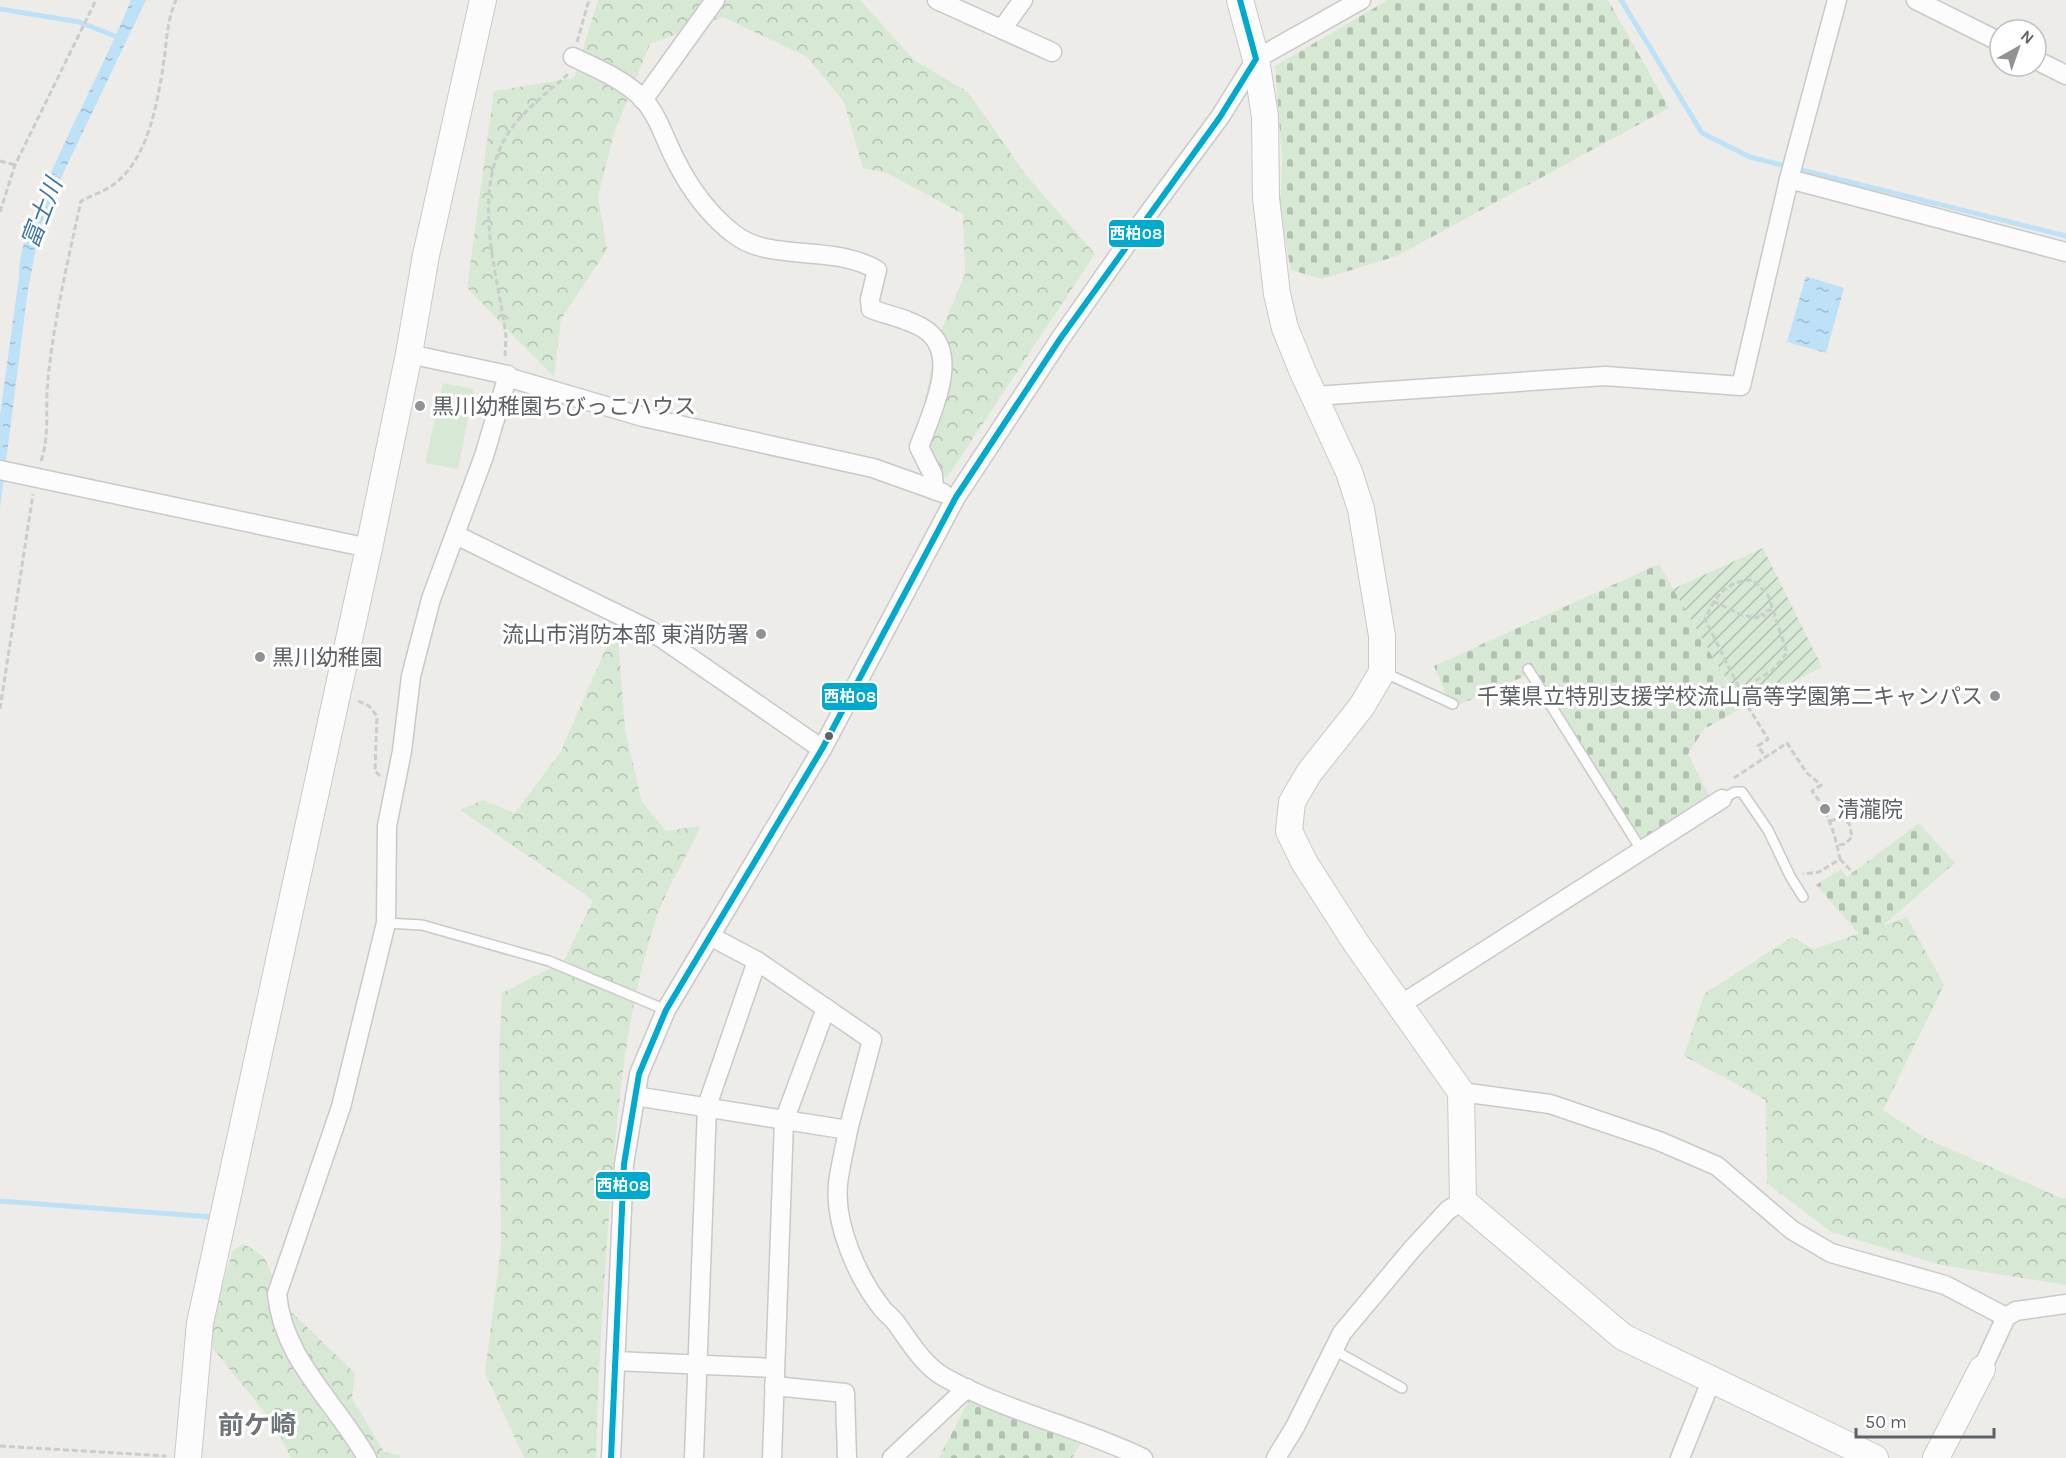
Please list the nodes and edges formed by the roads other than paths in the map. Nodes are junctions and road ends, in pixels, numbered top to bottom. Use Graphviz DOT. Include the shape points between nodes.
graph roads {
  1 [pos="483,0"];
  2 [pos="715,0"];
  3 [pos="937,0"];
  4 [pos="1023,0"];
  5 [pos="1240,0"];
  6 [pos="1361,0"];
  7 [pos="1837,0"];
  8 [pos="1916,0"];
  9 [pos="1002,29"];
  10 [pos="1988,36"];
  11 [pos="1052,52"];
  12 [pos="573,57"];
  13 [pos="1256,59"];
  14 [pos="2048,66"];
  15 [pos="2066,75"];
  16 [pos="643,100"];
  17 [pos="1790,176"];
  18 [pos="2066,252"];
  19 [pos="409,354"];
  20 [pos="506,374"];
  21 [pos="1315,396"];
  22 [pos="0,470"];
  23 [pos="933,490"];
  24 [pos="956,497"];
  25 [pos="456,535"];
  26 [pos="369,548"];
  27 [pos="1528,669"];
  28 [pos="1382,672"];
  29 [pos="1453,704"];
  30 [pos="822,749"];
  31 [pos="1729,796"];
  32 [pos="1642,851"];
  33 [pos="1803,897"];
  34 [pos="386,923"];
  35 [pos="710,936"];
  36 [pos="757,961"];
  37 [pos="1400,1005"];
  38 [pos="826,1008"];
  39 [pos="666,1010"];
  40 [pos="1461,1092"];
  41 [pos="634,1096"];
  42 [pos="707,1106"];
  43 [pos="784,1121"];
  44 [pos="848,1130"];
  45 [pos="1463,1201"];
  46 [pos="2066,1304"];
  47 [pos="2006,1317"];
  48 [pos="1332,1348"];
  49 [pos="615,1361"];
  50 [pos="698,1365"];
  51 [pos="1982,1369"];
  52 [pos="775,1377"];
  53 [pos="1711,1381"];
  54 [pos="967,1388"];
  55 [pos="1402,1388"];
  56 [pos="188,1458"];
  57 [pos="367,1458"];
  58 [pos="611,1458"];
  59 [pos="694,1458"];
  60 [pos="772,1458"];
  61 [pos="847,1458"];
  62 [pos="892,1458"];
  63 [pos="1143,1458"];
  64 [pos="1276,1458"];
  65 [pos="1680,1458"];
  66 [pos="1875,1458"];
  67 [pos="1936,1458"];
  1 -- 19 [label="street" via="426,255"];
  2 -- 16 [label="street"];
  3 -- 9 [label="street"];
  4 -- 9 [label="street"];
  5 -- 13 [label="street"];
  6 -- 13 [label="street"];
  7 -- 17 [label="street"];
  8 -- 10 [label="street"];
  9 -- 11 [label="street"];
  12 -- 16 [label="street" via="602,71"];
  13 -- 21 [label="street" via="1265,117 1266,198 1277,294 1286,328"];
  13 -- 24 [label="street" via="1220,117 1060,339"];
  14 -- 15 [label="street"];
  16 -- 23 [label="street" via="688,183 721,224 758,247 832,254 864,262 877,270 871,309 926,330 935,340 944,370 919,447 933,475"];
  17 -- 18 [label="street"];
  17 -- 21 [label="street" via="1741,386 1605,376"];
  19 -- 20 [label="street"];
  19 -- 26 [label="street"];
  20 -- 23 [label="street" via="643,417 873,468"];
  20 -- 25 [label="street"];
  21 -- 28 [label="street" via="1361,509 1381,625"];
  22 -- 26 [label="street"];
  23 -- 24 [label="street"];
  24 -- 30 [label="street"];
  25 -- 30 [label="street" via="650,630"];
  25 -- 34 [label="street" via="431,599 411,676 402,751 388,816"];
  26 -- 56 [label="street" via="200,1323"];
  27 -- 32 [label="lane"];
  28 -- 29 [label="lane"];
  28 -- 37 [label="street" via="1362,706 1309,772 1292,801 1289,831 1304,862"];
  30 -- 35 [label="street"];
  31 -- 32 [label="street"];
  31 -- 33 [label="lane" via="1742,792 1768,830"];
  32 -- 37 [label="street"];
  34 -- 39 [label="lane" via="422,925 539,958"];
  34 -- 57 [label="street" via="336,1126 277,1294 279,1315 291,1347"];
  35 -- 36 [label="street"];
  35 -- 39 [label="street"];
  36 -- 38 [label="street"];
  36 -- 42 [label="street"];
  37 -- 40 [label="street"];
  38 -- 43 [label="street"];
  38 -- 44 [label="street" via="872,1040"];
  39 -- 41 [label="street"];
  40 -- 45 [label="street"];
  40 -- 47 [label="street" via="1550,1104 1659,1141 1717,1166 1792,1230 1831,1252 1945,1285"];
  41 -- 42 [label="street"];
  41 -- 49 [label="street" via="624,1164"];
  42 -- 43 [label="street"];
  42 -- 50 [label="street"];
  43 -- 44 [label="street"];
  43 -- 52 [label="street"];
  44 -- 54 [label="street" via="838,1201 853,1262 881,1308 925,1362"];
  45 -- 48 [label="street" via="1448,1210 1413,1248"];
  45 -- 53 [label="street" via="1623,1337"];
  46 -- 47 [label="street" via="2016,1311"];
  47 -- 51 [label="street"];
  48 -- 55 [label="lane"];
  48 -- 64 [label="street"];
  49 -- 50 [label="street"];
  49 -- 58 [label="street"];
  50 -- 52 [label="street"];
  50 -- 59 [label="street"];
  51 -- 67 [label="street"];
  52 -- 60 [label="street"];
  52 -- 61 [label="street" via="845,1393"];
  53 -- 65 [label="street"];
  53 -- 66 [label="street"];
  54 -- 62 [label="street"];
  54 -- 63 [label="street" via="1101,1438"];
}
